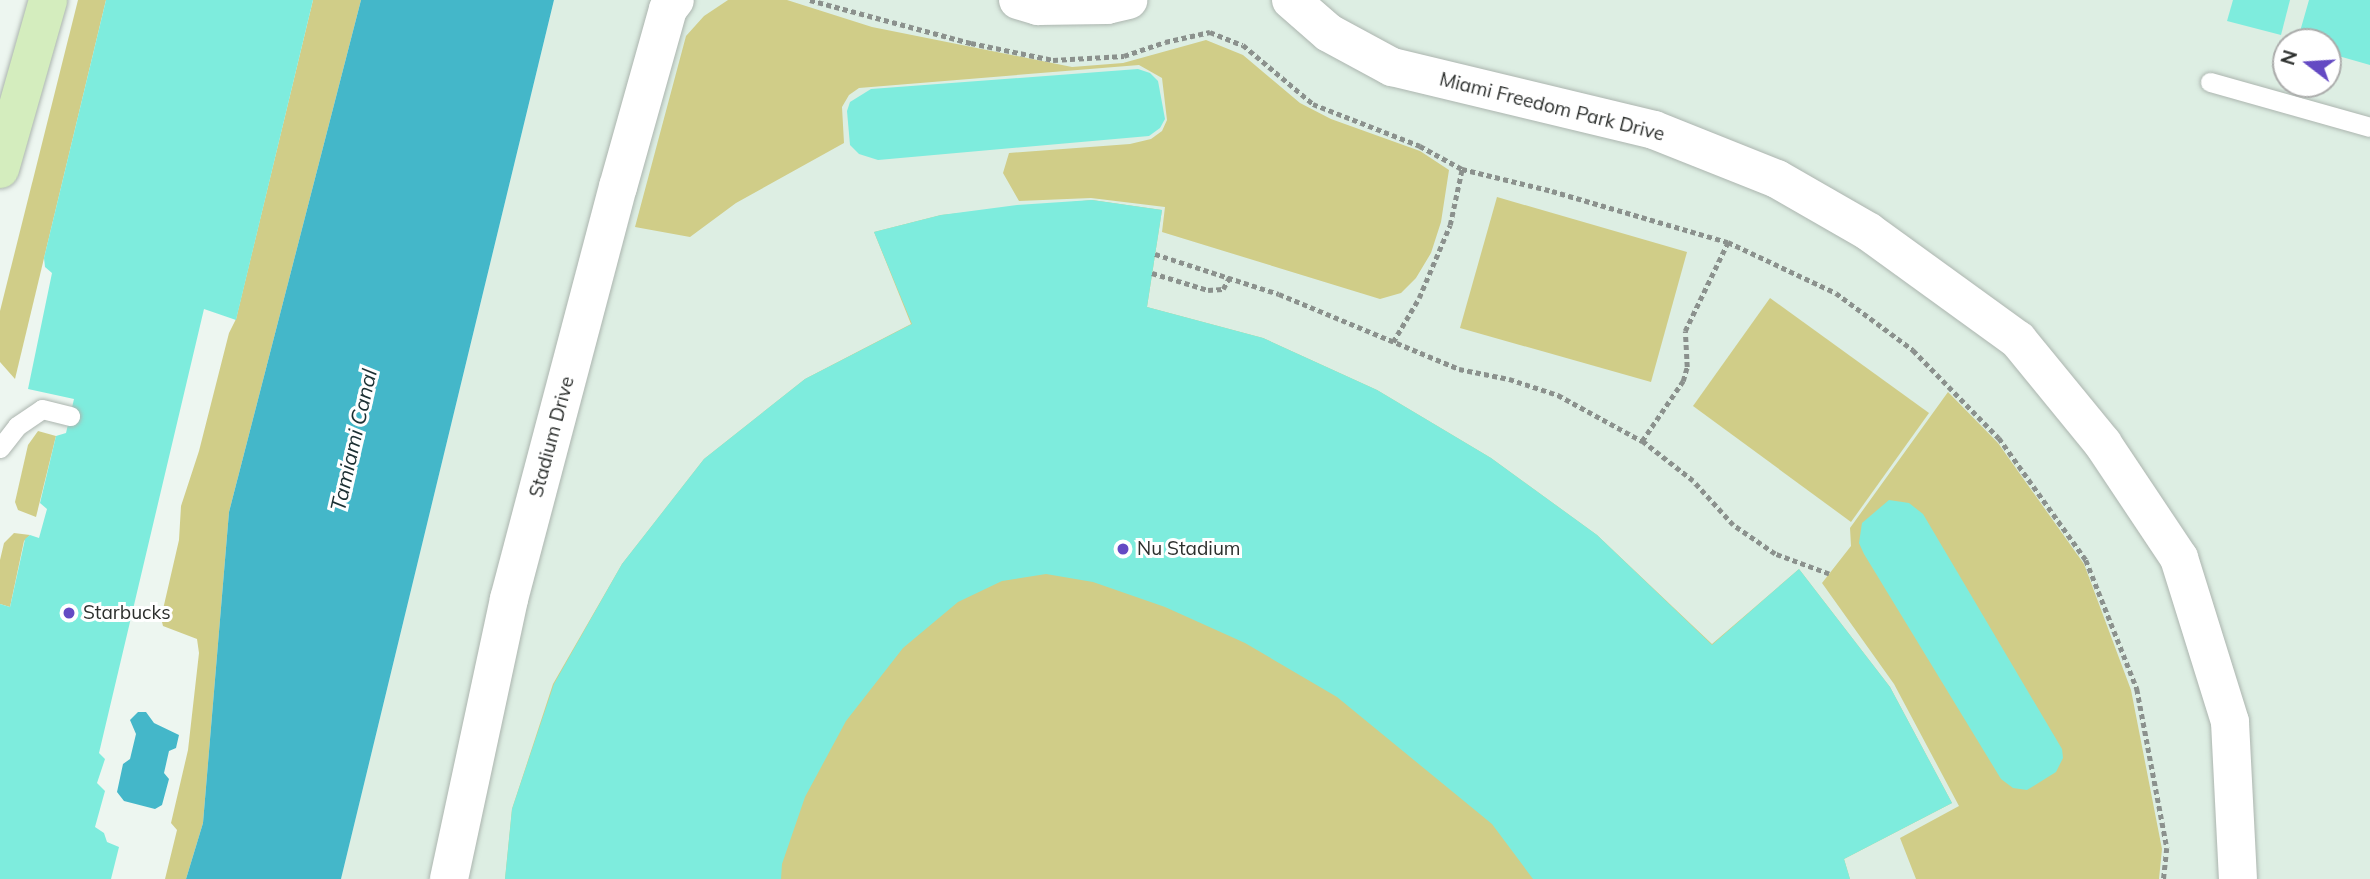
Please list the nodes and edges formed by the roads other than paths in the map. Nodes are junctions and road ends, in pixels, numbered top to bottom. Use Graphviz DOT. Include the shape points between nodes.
graph roads {
  1 [pos="48,0"];
  2 [pos="675,0"];
  3 [pos="1018,0"];
  4 [pos="1128,0"];
  5 [pos="1291,0"];
  6 [pos="2210,82"];
  7 [pos="2370,127"];
  8 [pos="0,169"];
  9 [pos="70,416"];
  10 [pos="0,448"];
  11 [pos="449,879"];
  12 [pos="2238,879"];
  1 -- 8 [label="main road"];
  2 -- 11 [label="street, Stadium Drive" via="668,9 618,187 509,599"];
  3 -- 4 [label="street" via="1038,6 1107,5"];
  5 -- 12 [label="street, Miami Freedom Park Drive" via="1329,33 1392,67 1654,130 1776,179 1869,232 2018,340 2103,444 2179,558 2230,722"];
  6 -- 7 [label="lane"];
  9 -- 10 [label="lane" via="51,402 17,426"];
}
